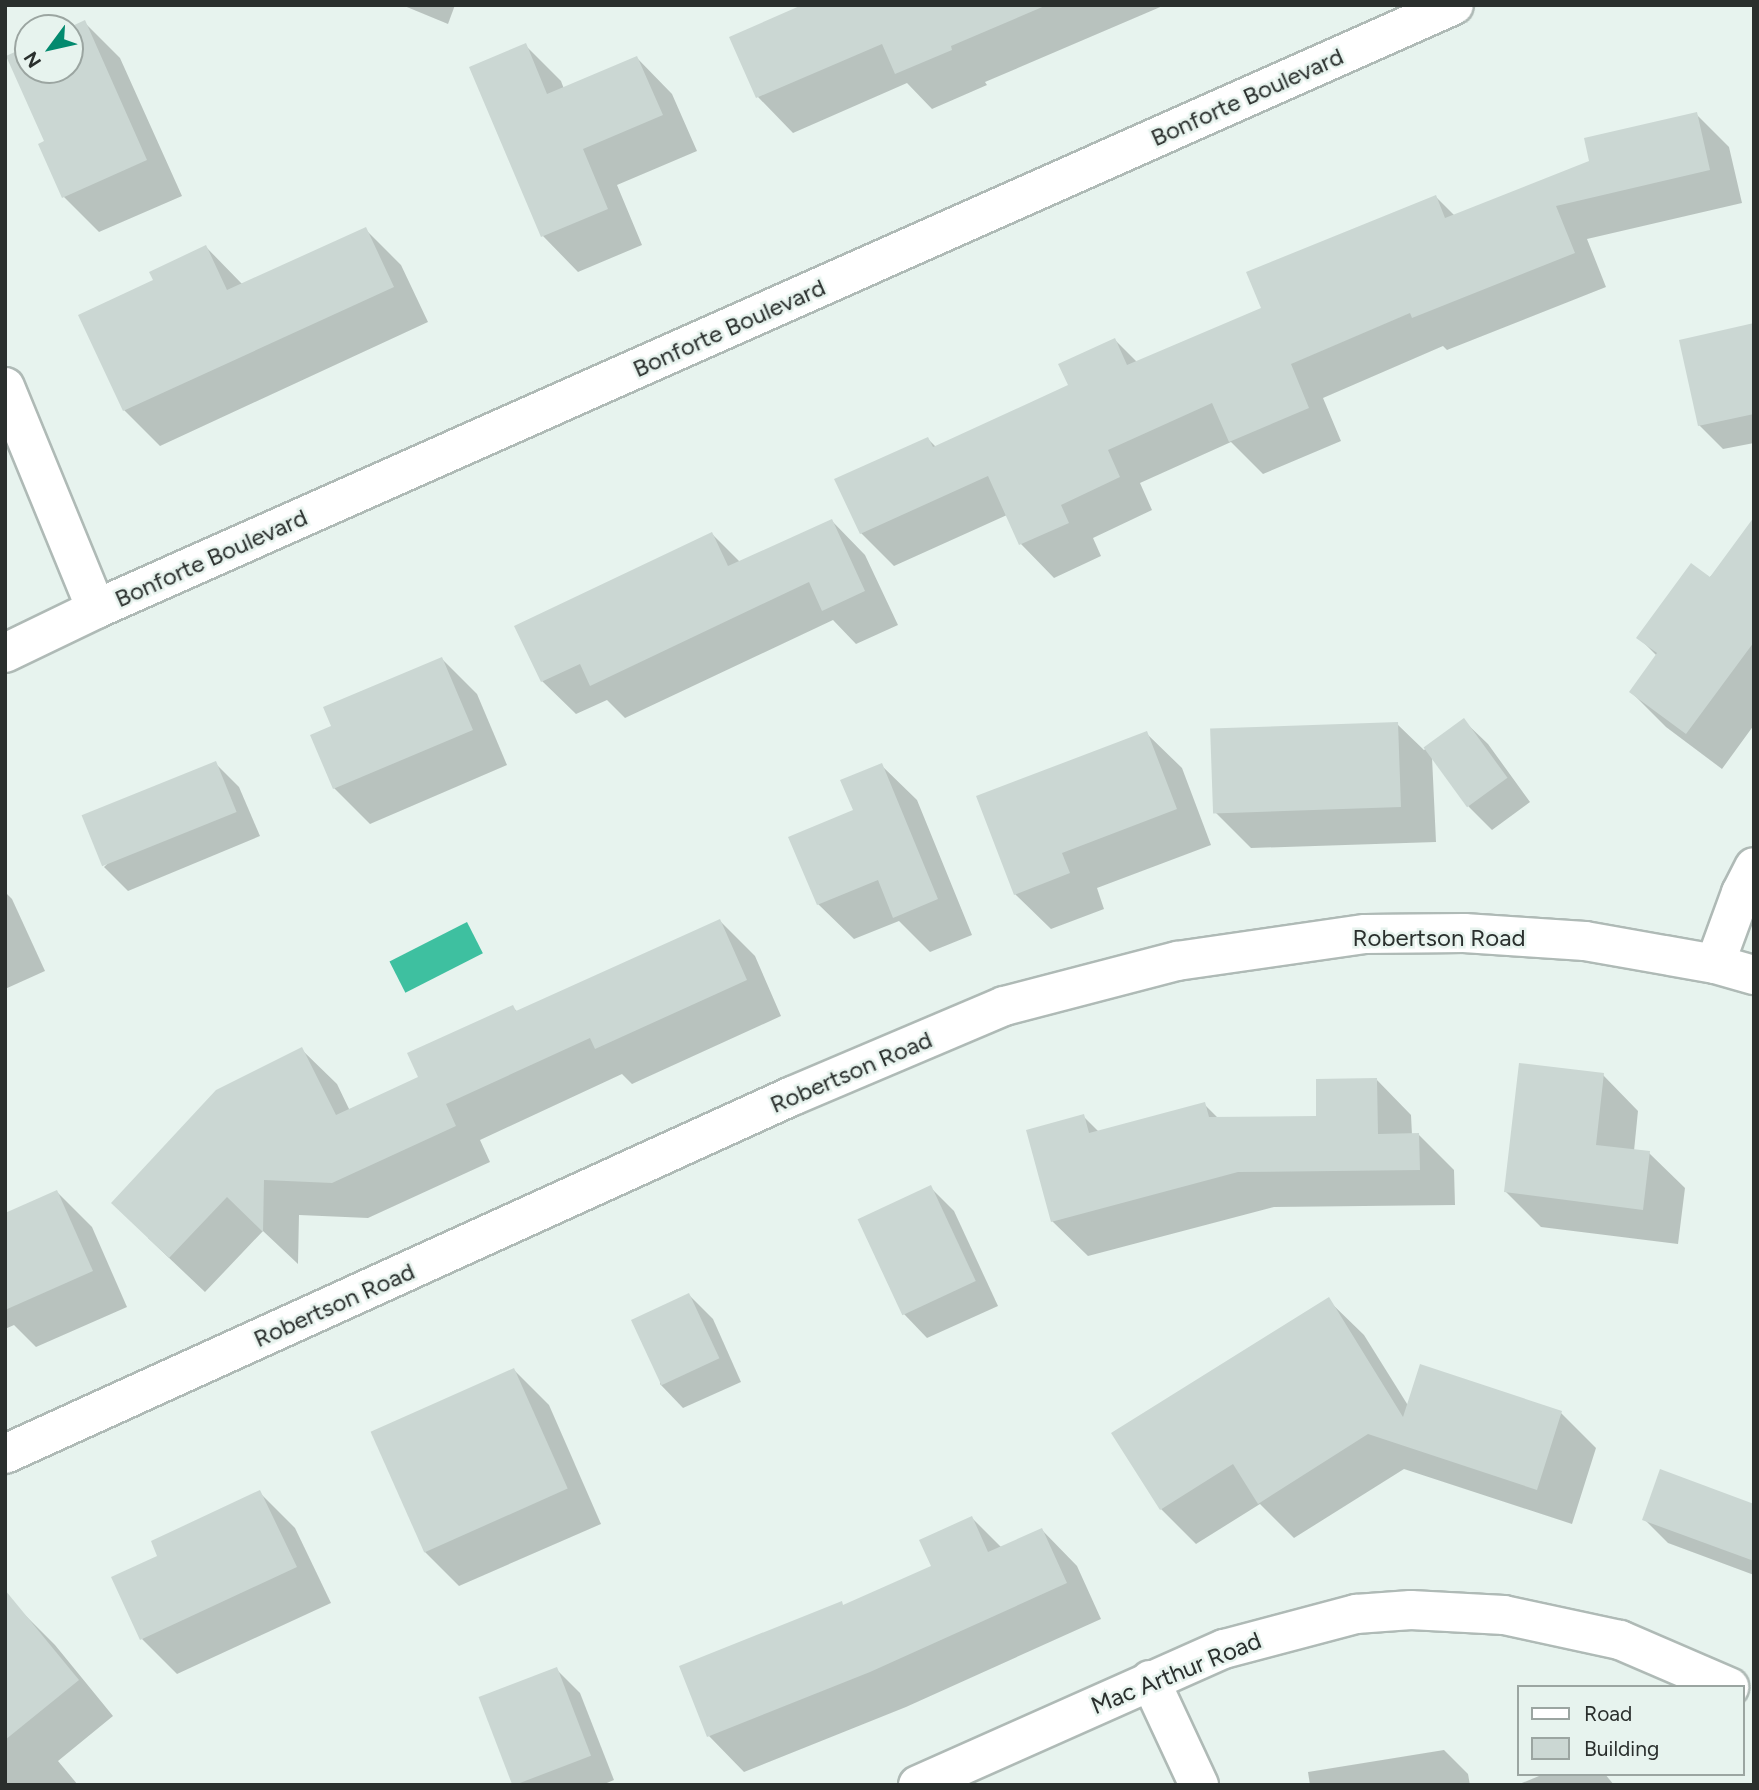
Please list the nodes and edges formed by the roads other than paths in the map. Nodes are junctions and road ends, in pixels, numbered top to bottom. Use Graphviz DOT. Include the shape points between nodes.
graph roads {
  1 [pos="1454,5"];
  2 [pos="5,387"];
  3 [pos="96,609"];
  4 [pos="5,653"];
  5 [pos="1754,867"];
  6 [pos="1715,964"];
  7 [pos="1754,975"];
  8 [pos="5,1454"];
  9 [pos="1150,1679"];
  10 [pos="1724,1685"];
  11 [pos="918,1785"];
  12 [pos="1199,1785"];
  1 -- 3 [label="street, Bonforte Boulevard"];
  2 -- 3 [label="street"];
  3 -- 4 [label="street, Bonforte Boulevard"];
  5 -- 6 [label="street"];
  6 -- 7 [label="street, Robertson Road"];
  6 -- 8 [label="street, Robertson Road" via="1585,941 1464,933 1365,934 1177,961 1004,1006 792,1096"];
  9 -- 10 [label="street, Mac Arthur Road" via="1224,1649 1303,1626 1356,1614 1411,1610 1504,1615 1620,1640"];
  9 -- 11 [label="street, Mac Arthur Road"];
  9 -- 12 [label="street"];
}
